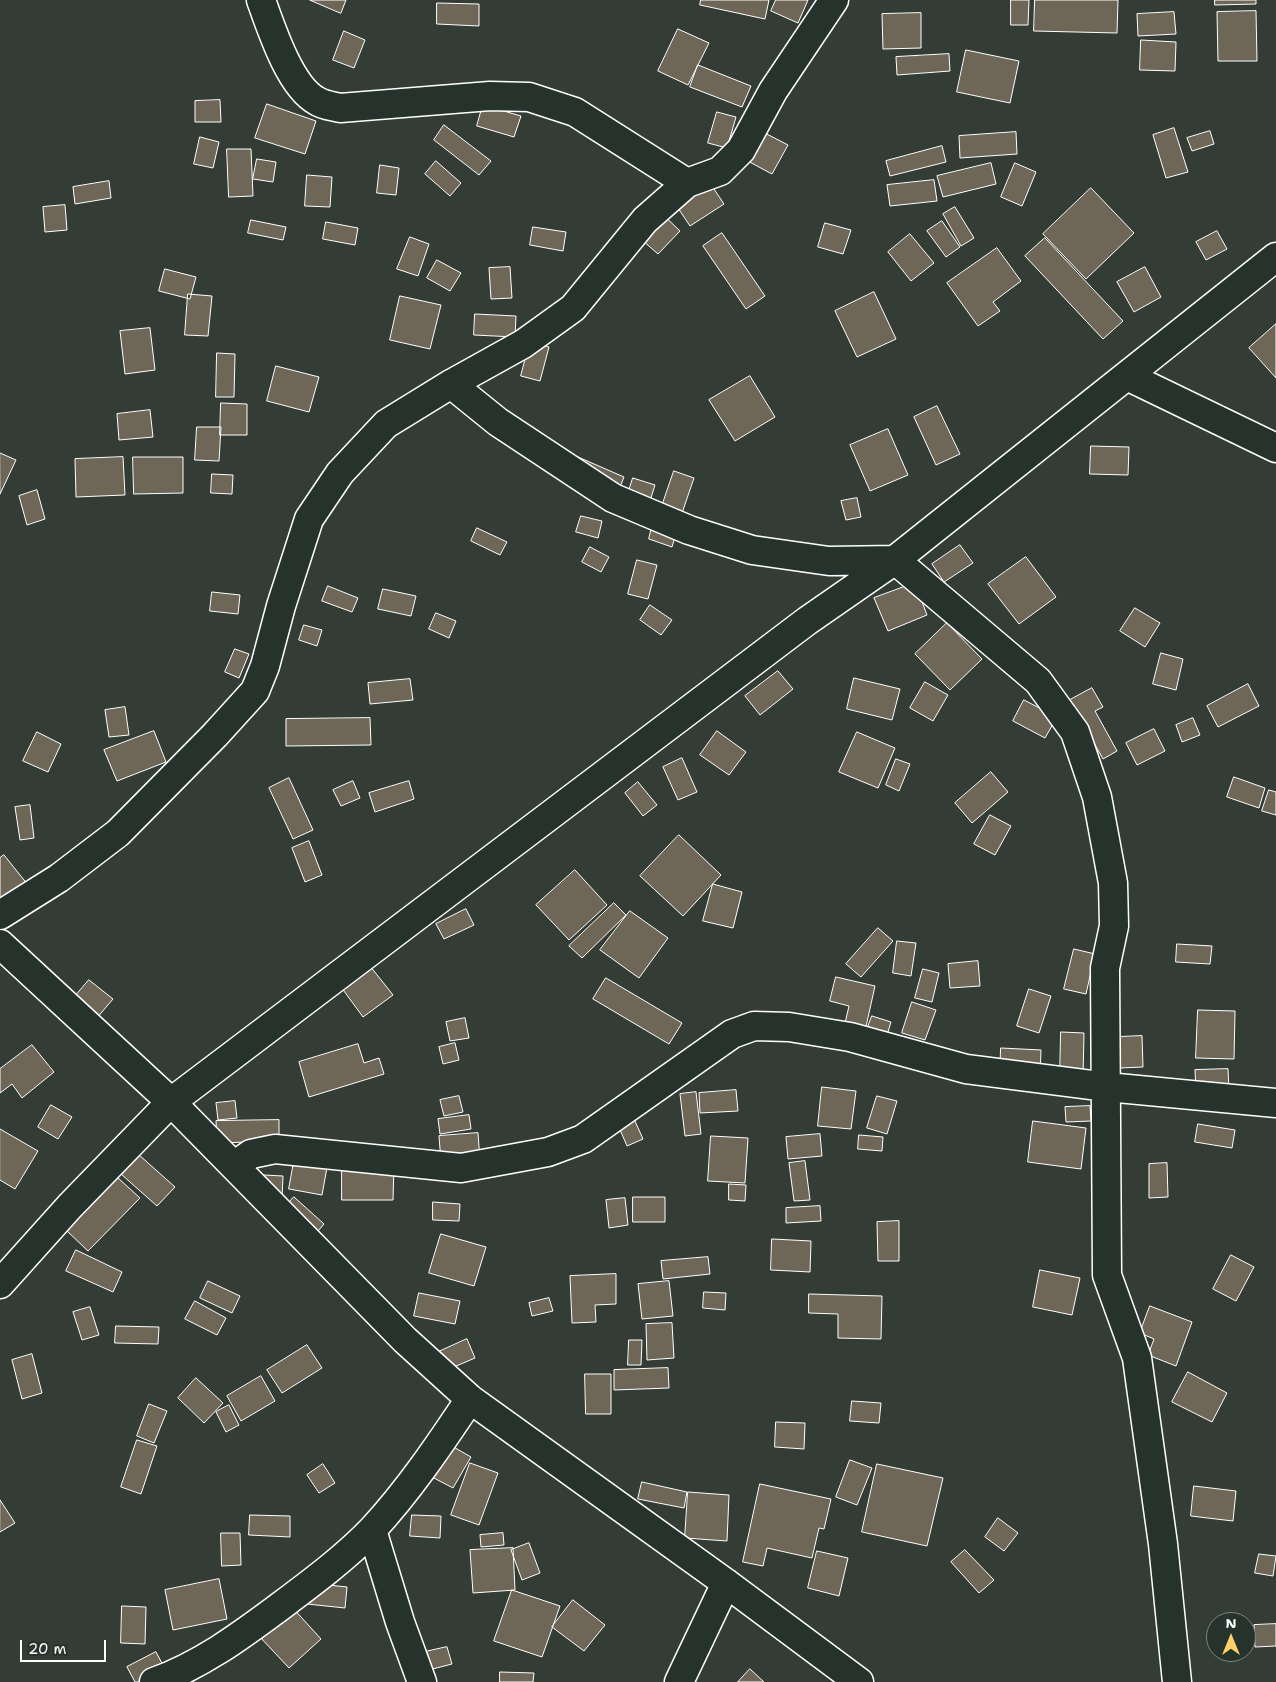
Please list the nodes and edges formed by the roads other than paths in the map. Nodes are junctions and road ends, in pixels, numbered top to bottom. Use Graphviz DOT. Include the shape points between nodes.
graph roads {
  1 [pos="261,0"];
  2 [pos="834,0"];
  3 [pos="687,182"];
  4 [pos="1276,257"];
  5 [pos="1127,376"];
  6 [pos="451,384"];
  7 [pos="1276,448"];
  8 [pos="895,560"];
  9 [pos="0,914"];
  10 [pos="0,944"];
  11 [pos="1107,1087"];
  12 [pos="171,1102"];
  13 [pos="1276,1103"];
  14 [pos="234,1166"];
  15 [pos="0,1284"];
  16 [pos="470,1399"];
  17 [pos="372,1530"];
  18 [pos="726,1583"];
  19 [pos="154,1682"];
  20 [pos="422,1682"];
  21 [pos="679,1682"];
  22 [pos="859,1682"];
  23 [pos="1177,1682"];
  1 -- 3 [label="street" via="278,49 306,94 318,102 340,108 490,96 529,97 575,112"];
  2 -- 3 [label="street" via="773,91 741,150 720,171"];
  3 -- 6 [label="street" via="645,220 574,308 523,344"];
  4 -- 5 [label="street"];
  5 -- 7 [label="street"];
  5 -- 8 [label="street"];
  6 -- 8 [label="street" via="498,422 613,498 689,530 762,551 829,561"];
  6 -- 9 [label="street" via="386,424 340,473 309,519 280,606 265,666 254,692 118,832 59,878"];
  8 -- 11 [label="street" via="1038,682 1075,732 1096,797 1113,883 1114,926 1105,968"];
  8 -- 12 [label="street" via="807,621"];
  10 -- 12 [label="street"];
  11 -- 13 [label="street"];
  11 -- 14 [label="street" via="966,1069 850,1036 789,1026 754,1026 732,1034 583,1138 548,1152 461,1168 275,1150 251,1154"];
  11 -- 23 [label="street" via="1107,1275 1137,1358 1163,1544"];
  12 -- 14 [label="street"];
  12 -- 15 [label="street"];
  14 -- 16 [label="street" via="405,1340"];
  16 -- 17 [label="street" via="429,1459"];
  16 -- 18 [label="street"];
  17 -- 19 [label="street" via="309,1585 225,1646 180,1673"];
  17 -- 20 [label="street"];
  18 -- 21 [label="street"];
  18 -- 22 [label="street"];
}
